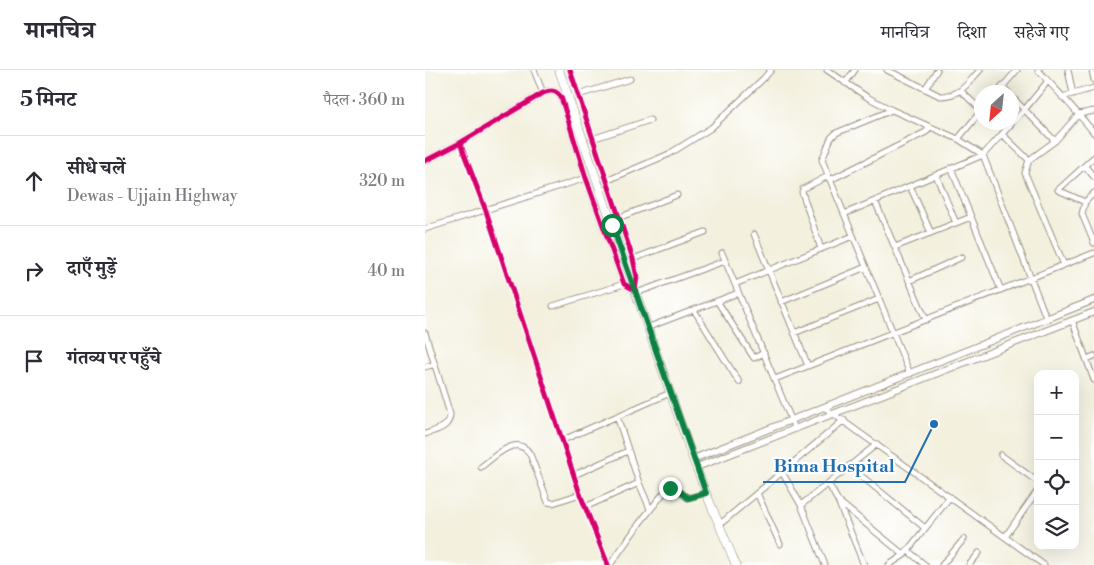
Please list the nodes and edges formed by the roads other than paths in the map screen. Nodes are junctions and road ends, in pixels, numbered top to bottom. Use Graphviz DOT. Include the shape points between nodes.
graph roads {
  1 [pos="534,70"];
  2 [pos="559,70"];
  3 [pos="570,70"];
  4 [pos="771,70"];
  5 [pos="827,70"];
  6 [pos="855,70"];
  7 [pos="887,70"];
  8 [pos="937,70"];
  9 [pos="980,70"];
  10 [pos="1017,70"];
  11 [pos="1038,70"];
  12 [pos="1068,70"];
  13 [pos="1091,70"];
  14 [pos="630,79"];
  15 [pos="1094,80"];
  16 [pos="1048,81"];
  17 [pos="845,83"];
  18 [pos="1004,85"];
  19 [pos="1094,88"];
  20 [pos="925,89"];
  21 [pos="961,91"];
  22 [pos="543,93"];
  23 [pos="1073,94"];
  24 [pos="578,95"];
  25 [pos="1061,97"];
  26 [pos="1019,103"];
  27 [pos="974,104"];
  28 [pos="1025,109"];
  29 [pos="892,110"];
  30 [pos="1094,112"];
  31 [pos="1079,114"];
  32 [pos="650,120"];
  33 [pos="974,120"];
  34 [pos="930,127"];
  35 [pos="1094,133"];
  36 [pos="1002,134"];
  37 [pos="958,139"];
  38 [pos="592,140"];
  39 [pos="1055,140"];
  40 [pos="460,143"];
  41 [pos="983,155"];
  42 [pos="1094,157"];
  43 [pos="425,160"];
  44 [pos="1029,160"];
  45 [pos="1085,166"];
  46 [pos="951,168"];
  47 [pos="936,175"];
  48 [pos="1094,177"];
  49 [pos="586,178"];
  50 [pos="829,178"];
  51 [pos="606,181"];
  52 [pos="910,186"];
  53 [pos="1094,193"];
  54 [pos="677,195"];
  55 [pos="875,201"];
  56 [pos="1085,202"];
  57 [pos="486,210"];
  58 [pos="844,214"];
  59 [pos="971,217"];
  60 [pos="618,218"];
  61 [pos="956,223"];
  62 [pos="425,229"];
  63 [pos="705,232"];
  64 [pos="931,233"];
  65 [pos="754,234"];
  66 [pos="853,236"];
  67 [pos="1094,243"];
  68 [pos="895,247"];
  69 [pos="821,249"];
  70 [pos="722,253"];
  71 [pos="1094,253"];
  72 [pos="962,257"];
  73 [pos="633,259"];
  74 [pos="725,261"];
  75 [pos="1065,265"];
  76 [pos="866,267"];
  77 [pos="768,270"];
  78 [pos="1031,278"];
  79 [pos="909,281"];
  80 [pos="624,284"];
  81 [pos="735,284"];
  82 [pos="1001,290"];
  83 [pos="635,291"];
  84 [pos="738,293"];
  85 [pos="879,299"];
  86 [pos="1094,300"];
  87 [pos="717,301"];
  88 [pos="781,302"];
  89 [pos="553,306"];
  90 [pos="695,310"];
  91 [pos="1094,312"];
  92 [pos="926,320"];
  93 [pos="1047,320"];
  94 [pos="1072,320"];
  95 [pos="649,327"];
  96 [pos="1051,328"];
  97 [pos="425,333"];
  98 [pos="794,333"];
  99 [pos="893,333"];
  100 [pos="764,353"];
  101 [pos="1094,356"];
  102 [pos="1087,359"];
  103 [pos="435,364"];
  104 [pos="808,366"];
  105 [pos="425,367"];
  106 [pos="910,374"];
  107 [pos="775,379"];
  108 [pos="1094,380"];
  109 [pos="739,382"];
  110 [pos="914,382"];
  111 [pos="670,392"];
  112 [pos="825,408"];
  113 [pos="834,414"];
  114 [pos="617,416"];
  115 [pos="844,420"];
  116 [pos="792,421"];
  117 [pos="795,429"];
  118 [pos="425,434"];
  119 [pos="563,440"];
  120 [pos="877,444"];
  121 [pos="628,451"];
  122 [pos="1001,455"];
  123 [pos="693,459"];
  124 [pos="849,466"];
  125 [pos="481,467"];
  126 [pos="697,468"];
  127 [pos="782,472"];
  128 [pos="574,475"];
  129 [pos="1034,479"];
  130 [pos="639,483"];
  131 [pos="828,483"];
  132 [pos="706,493"];
  133 [pos="757,493"];
  134 [pos="580,494"];
  135 [pos="1034,496"];
  136 [pos="950,497"];
  137 [pos="838,501"];
  138 [pos="801,505"];
  139 [pos="585,507"];
  140 [pos="650,509"];
  141 [pos="719,525"];
  142 [pos="925,528"];
  143 [pos="1005,537"];
  144 [pos="964,540"];
  145 [pos="780,544"];
  146 [pos="906,552"];
  147 [pos="979,553"];
  148 [pos="609,565"];
  149 [pos="736,565"];
  150 [pos="825,565"];
  151 [pos="864,565"];
  152 [pos="889,565"];
  153 [pos="925,565"];
  154 [pos="942,565"];
  155 [pos="969,565"];
  156 [pos="1044,565"];
  1 -- 22 [label="street"];
  2 -- 83 [label="main road"];
  3 -- 24 [label="street"];
  4 -- 51 [label="street" via="711,128 669,154"];
  5 -- 17 [label="street"];
  6 -- 17 [label="street"];
  7 -- 20 [label="street"];
  8 -- 20 [label="street"];
  9 -- 21 [label="street"];
  10 -- 18 [label="street"];
  11 -- 16 [label="street"];
  12 -- 23 [label="street"];
  13 -- 15 [label="street"];
  14 -- 24 [label="street"];
  16 -- 25 [label="street"];
  16 -- 28 [label="street"];
  17 -- 29 [label="street"];
  19 -- 23 [label="street"];
  20 -- 21 [label="street" via="940,96"];
  21 -- 27 [label="street"];
  22 -- 40 [label="street"];
  22 -- 49 [label="street" via="553,91 561,97"];
  23 -- 25 [label="street"];
  24 -- 38 [label="street"];
  25 -- 31 [label="street"];
  26 -- 28 [label="street"];
  28 -- 36 [label="street"];
  28 -- 39 [label="street"];
  29 -- 34 [label="street"];
  29 -- 50 [label="street" via="831,138 822,160"];
  30 -- 31 [label="street"];
  31 -- 35 [label="street"];
  31 -- 39 [label="street"];
  32 -- 38 [label="street"];
  33 -- 37 [label="street"];
  34 -- 37 [label="street"];
  34 -- 50 [label="street" via="926,132"];
  36 -- 41 [label="street"];
  36 -- 44 [label="street"];
  37 -- 41 [label="street"];
  38 -- 51 [label="street"];
  39 -- 44 [label="street"];
  40 -- 43 [label="street"];
  40 -- 57 [label="street"];
  41 -- 46 [label="street"];
  41 -- 78 [label="street"];
  42 -- 45 [label="street"];
  44 -- 75 [label="street" via="1025,173"];
  45 -- 48 [label="street"];
  45 -- 56 [label="street" via="1059,190"];
  46 -- 47 [label="street"];
  46 -- 59 [label="street"];
  47 -- 52 [label="street"];
  47 -- 61 [label="street"];
  49 -- 57 [label="street"];
  49 -- 80 [label="street"];
  50 -- 58 [label="street"];
  50 -- 69 [label="street" via="802,192"];
  51 -- 60 [label="street"];
  52 -- 55 [label="street"];
  52 -- 64 [label="street"];
  53 -- 56 [label="street"];
  54 -- 60 [label="street"];
  55 -- 58 [label="street"];
  55 -- 68 [label="street"];
  56 -- 67 [label="street" via="1082,214"];
  57 -- 62 [label="street"];
  57 -- 119 [label="street"];
  58 -- 66 [label="street"];
  59 -- 61 [label="street"];
  59 -- 82 [label="street"];
  60 -- 73 [label="street"];
  61 -- 64 [label="street"];
  63 -- 73 [label="street"];
  64 -- 68 [label="street"];
  65 -- 77 [label="street"];
  66 -- 69 [label="street"];
  66 -- 76 [label="street"];
  68 -- 79 [label="street"];
  69 -- 77 [label="street"];
  70 -- 74 [label="street"];
  71 -- 75 [label="street"];
  72 -- 79 [label="street"];
  73 -- 83 [label="street" via="637,277"];
  74 -- 81 [label="street"];
  74 -- 83 [label="street"];
  75 -- 78 [label="street"];
  76 -- 85 [label="street"];
  76 -- 88 [label="street"];
  77 -- 81 [label="street"];
  77 -- 88 [label="street"];
  78 -- 82 [label="street"];
  78 -- 93 [label="street"];
  79 -- 92 [label="street"];
  80 -- 83 [label="street"];
  80 -- 89 [label="street"];
  81 -- 84 [label="street"];
  82 -- 92 [label="street"];
  83 -- 95 [label="main road"];
  84 -- 87 [label="street"];
  84 -- 100 [label="street"];
  85 -- 98 [label="street"];
  85 -- 99 [label="street"];
  86 -- 93 [label="street"];
  87 -- 90 [label="street"];
  87 -- 100 [label="street" via="754,358"];
  88 -- 98 [label="street"];
  90 -- 95 [label="street"];
  90 -- 109 [label="street"];
  91 -- 94 [label="street"];
  92 -- 99 [label="street"];
  93 -- 96 [label="street"];
  93 -- 106 [label="street"];
  94 -- 96 [label="street"];
  94 -- 102 [label="street"];
  95 -- 111 [label="main road"];
  96 -- 110 [label="street"];
  97 -- 103 [label="street"];
  98 -- 104 [label="street"];
  99 -- 104 [label="street"];
  99 -- 106 [label="street"];
  100 -- 107 [label="street"];
  101 -- 102 [label="street"];
  102 -- 108 [label="street"];
  103 -- 105 [label="street"];
  103 -- 118 [label="street" via="450,420 444,427"];
  104 -- 107 [label="street"];
  106 -- 110 [label="street"];
  106 -- 112 [label="street"];
  107 -- 116 [label="street"];
  110 -- 113 [label="street"];
  111 -- 114 [label="street"];
  111 -- 123 [label="main road"];
  112 -- 113 [label="street"];
  112 -- 116 [label="street"];
  113 -- 115 [label="street"];
  113 -- 117 [label="street"];
  114 -- 119 [label="street"];
  114 -- 121 [label="street"];
  115 -- 120 [label="street"];
  115 -- 127 [label="street"];
  116 -- 117 [label="street"];
  116 -- 123 [label="street"];
  117 -- 126 [label="street"];
  119 -- 128 [label="street"];
  120 -- 124 [label="street"];
  120 -- 136 [label="street"];
  121 -- 128 [label="street"];
  121 -- 130 [label="street"];
  122 -- 129 [label="street"];
  123 -- 126 [label="main road"];
  124 -- 131 [label="street"];
  124 -- 142 [label="street"];
  125 -- 134 [label="street" via="506,448 520,445 530,454 548,502"];
  126 -- 132 [label="main road"];
  127 -- 133 [label="street"];
  127 -- 138 [label="street"];
  128 -- 134 [label="street"];
  130 -- 139 [label="street"];
  130 -- 140 [label="street"];
  131 -- 137 [label="street"];
  131 -- 138 [label="street"];
  132 -- 140 [label="street" via="688,498 676,488 670,488"];
  132 -- 141 [label="main road"];
  133 -- 141 [label="street"];
  133 -- 145 [label="street"];
  134 -- 139 [label="street"];
  135 -- 143 [label="street"];
  136 -- 142 [label="street"];
  136 -- 143 [label="street"];
  137 -- 146 [label="street"];
  137 -- 151 [label="street"];
  138 -- 150 [label="street"];
  139 -- 148 [label="street"];
  140 -- 148 [label="street"];
  141 -- 149 [label="main road"];
  142 -- 146 [label="street"];
  143 -- 156 [label="street"];
  144 -- 154 [label="street"];
  146 -- 152 [label="street"];
  146 -- 153 [label="street"];
  147 -- 155 [label="street"];
}
